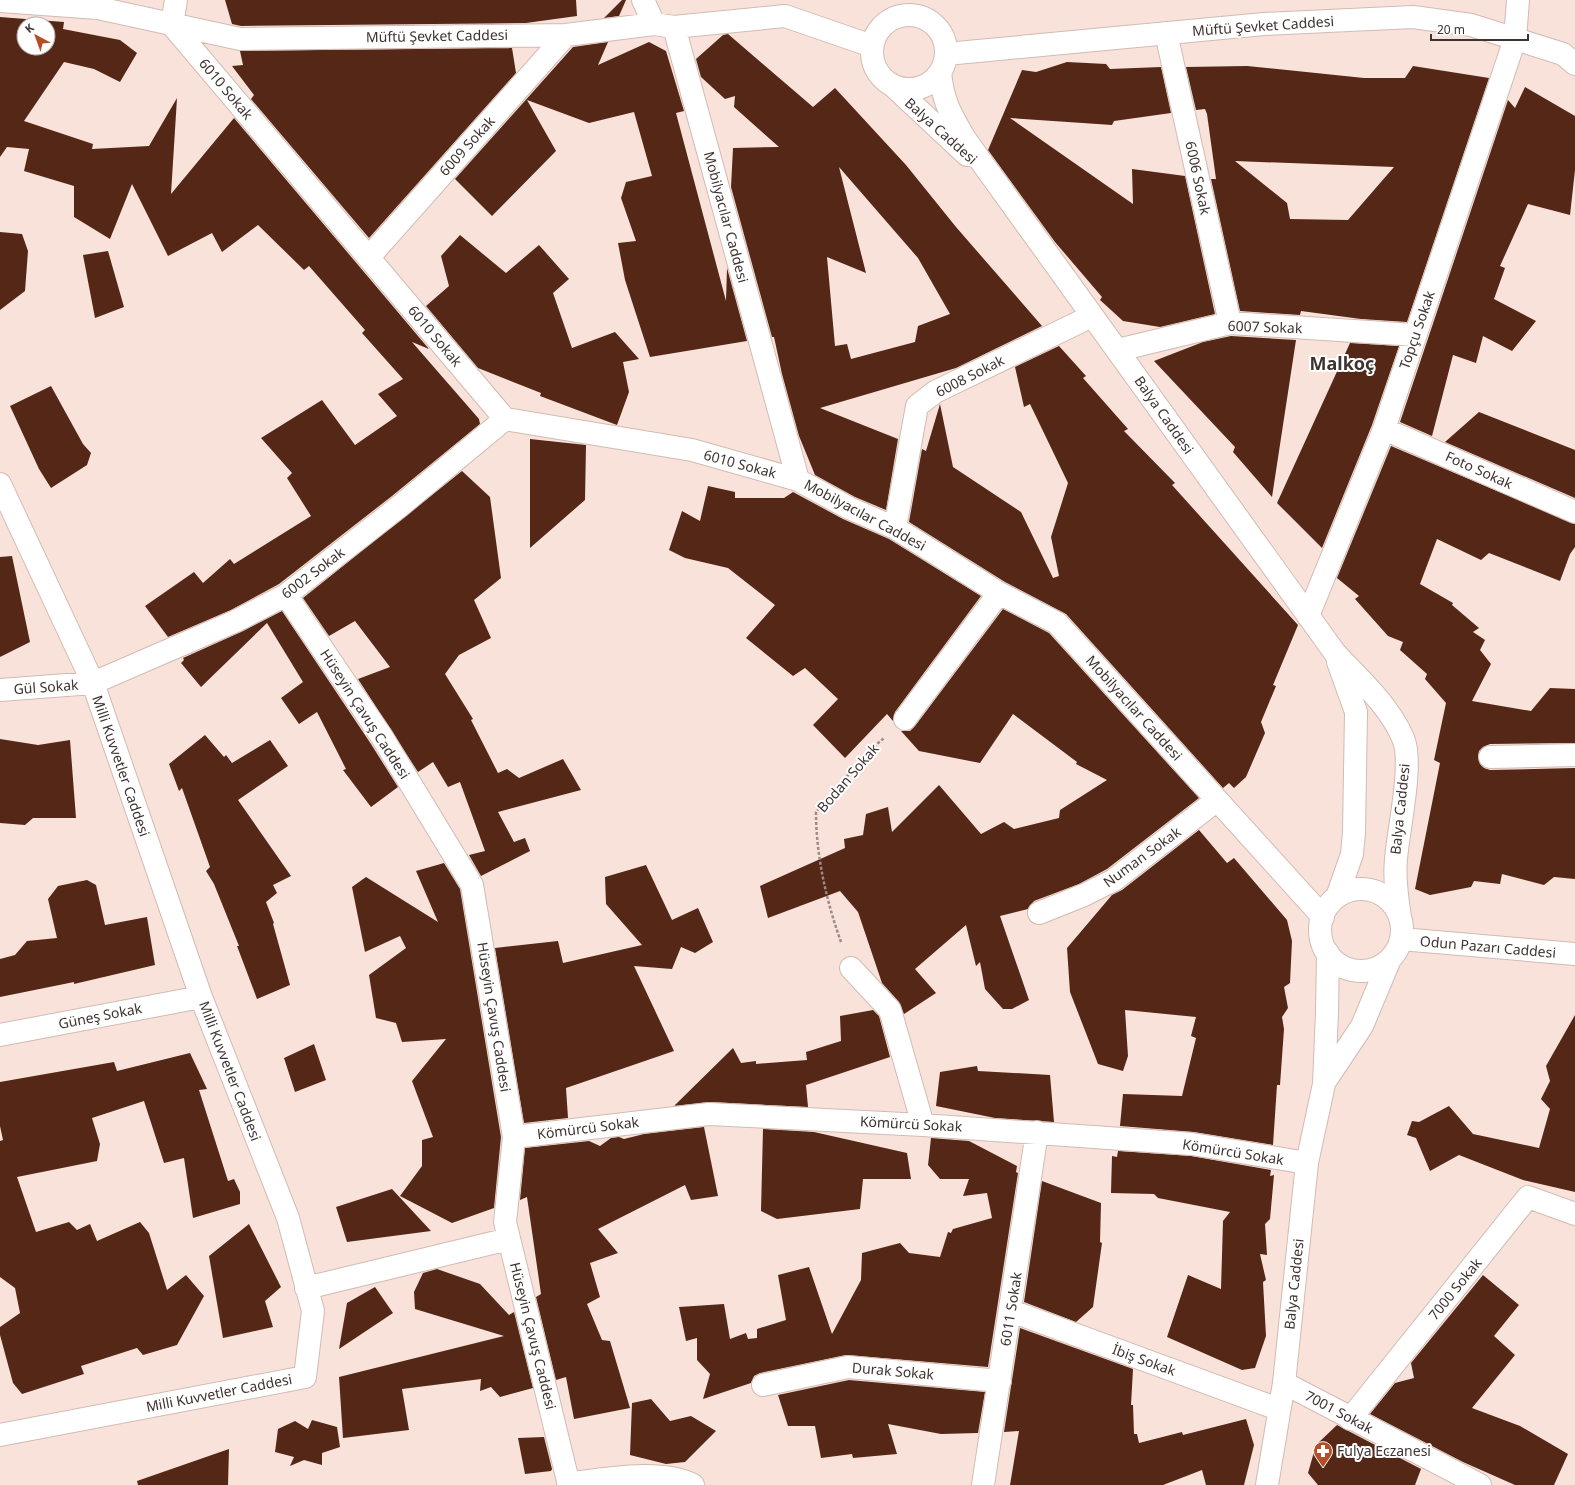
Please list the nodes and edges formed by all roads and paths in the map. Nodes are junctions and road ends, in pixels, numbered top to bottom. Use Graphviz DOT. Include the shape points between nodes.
graph roads {
  1 [pos="176,0"];
  2 [pos="643,0"];
  3 [pos="894,0"];
  4 [pos="922,0"];
  5 [pos="1518,0"];
  6 [pos="0,1"];
  7 [pos="780,8"];
  8 [pos="930,22"];
  9 [pos="172,25"];
  10 [pos="664,25"];
  11 [pos="882,26"];
  12 [pos="1166,33"];
  13 [pos="566,35"];
  14 [pos="1515,39"];
  15 [pos="872,46"];
  16 [pos="1571,56"];
  17 [pos="943,63"];
  18 [pos="891,84"];
  19 [pos="992,177"];
  20 [pos="369,257"];
  21 [pos="1092,316"];
  22 [pos="1230,323"];
  23 [pos="1415,335"];
  24 [pos="1118,350"];
  25 [pos="505,420"];
  26 [pos="1384,429"];
  27 [pos="798,480"];
  28 [pos="0,484"];
  29 [pos="1575,512"];
  30 [pos="895,528"];
  31 [pos="999,593"];
  32 [pos="286,595"];
  33 [pos="1308,616"];
  34 [pos="1335,653"];
  35 [pos="93,684"];
  36 [pos="0,690"];
  37 [pos="905,719"];
  38 [pos="1575,755"];
  39 [pos="1490,757"];
  40 [pos="1217,800"];
  41 [pos="1337,898"];
  42 [pos="1039,913"];
  43 [pos="1323,917"];
  44 [pos="1400,917"];
  45 [pos="1401,939"];
  46 [pos="1328,953"];
  47 [pos="1575,954"];
  48 [pos="1390,959"];
  49 [pos="851,968"];
  50 [pos="201,997"];
  51 [pos="0,1035"];
  52 [pos="1324,1084"];
  53 [pos="923,1125"];
  54 [pos="1037,1132"];
  55 [pos="514,1137"];
  56 [pos="1307,1163"];
  57 [pos="1575,1214"];
  58 [pos="509,1239"];
  59 [pos="306,1288"];
  60 [pos="1011,1311"];
  61 [pos="1000,1381"];
  62 [pos="1284,1383"];
  63 [pos="763,1385"];
  64 [pos="1278,1409"];
  65 [pos="1350,1419"];
  66 [pos="0,1435"];
  67 [pos="568,1484"];
  68 [pos="693,1485"];
  69 [pos="983,1485"];
  70 [pos="1267,1485"];
  71 [pos="1480,1485"];
  1 -- 9 [label="street"];
  2 -- 10 [label="street, Mobilyacılar Caddesi"];
  3 -- 11 [label="street"];
  4 -- 8 [label="street"];
  5 -- 14 [label="street, Topçu Sokak"];
  6 -- 9 [label="street, Müftü Şevket Caddesi" via="98,8"];
  7 -- 10 [label="street, Müftü Şevket Caddesi"];
  7 -- 15 [label="street, Müftü Şevket Caddesi"];
  8 -- 11 [label="street" via="919,16 909,15 891,19"];
  8 -- 17 [label="street" via="939,30 944,41"];
  9 -- 13 [label="street, Müftü Şevket Caddesi" via="240,38"];
  9 -- 20 [label="street, 6010 Sokak"];
  10 -- 13 [label="street, Müftü Şevket Caddesi"];
  10 -- 27 [label="street, Mobilyacılar Caddesi"];
  11 -- 15 [label="street"];
  12 -- 14 [label="street, Müftü Şevket Caddesi" via="1264,24 1413,17 1471,25"];
  12 -- 17 [label="street, Müftü Şevket Caddesi"];
  12 -- 22 [label="street, 6006 Sokak"];
  13 -- 20 [label="street, 6009 Sokak"];
  14 -- 16 [label="street, Müftü Şevket Caddesi"];
  14 -- 23 [label="street, Topçu Sokak"];
  15 -- 18 [label="street" via="875,68 881,78"];
  17 -- 18 [label="street" via="925,86 901,89"];
  17 -- 19 [label="street, Balya Caddesi" via="942,94 948,111"];
  18 -- 19 [label="street, Balya Caddesi"];
  19 -- 21 [label="street, Balya Caddesi"];
  20 -- 25 [label="street, 6010 Sokak"];
  21 -- 24 [label="street, Balya Caddesi"];
  21 -- 30 [label="street, 6008 Sokak" via="935,392 917,406"];
  22 -- 23 [label="street, 6007 Sokak"];
  22 -- 24 [label="street, 6007 Sokak"];
  23 -- 26 [label="street, Topçu Sokak"];
  24 -- 33 [label="street, Balya Caddesi"];
  25 -- 27 [label="street, 6010 Sokak" via="692,450"];
  25 -- 32 [label="street, 6002 Sokak"];
  26 -- 29 [label="street, Foto Sokak"];
  26 -- 33 [label="street, Topçu Sokak"];
  27 -- 30 [label="street, Mobilyacılar Caddesi" via="849,508"];
  28 -- 35 [label="street, Milli Kuvvetler Caddesi"];
  30 -- 31 [label="street, Mobilyacılar Caddesi"];
  31 -- 37 [label="street"];
  31 -- 40 [label="street, Mobilyacılar Caddesi" via="1057,623"];
  32 -- 35 [label="street, 6002 Sokak" via="236,621"];
  32 -- 55 [label="street, Hüseyin Çavuş Caddesi" via="382,737 472,885"];
  33 -- 34 [label="street, Balya Caddesi"];
  34 -- 41 [label="street, Balya Caddesi" via="1356,712 1353,846"];
  34 -- 44 [label="street, Balya Caddesi" via="1386,707 1404,740 1405,788 1395,861"];
  35 -- 36 [label="street, Gül Sokak"];
  35 -- 50 [label="street, Milli Kuvvetler Caddesi"];
  37 -- 49 [label="path, Bodan Sokak" via="870,750 816,812 816,841 832,913"];
  38 -- 39 [label="street"];
  40 -- 42 [label="street, Numan Sokak" via="1114,880"];
  40 -- 43 [label="street, Mobilyacılar Caddesi"];
  41 -- 43 [label="street, Balya Caddesi" via="1328,906"];
  41 -- 44 [label="street, Balya Caddesi" via="1361,889 1374,891 1386,897 1395,906"];
  43 -- 46 [label="street, Balya Caddesi" via="1320,929 1322,942"];
  44 -- 45 [label="street, Balya Caddesi"];
  45 -- 47 [label="street, Odun Pazarı Caddesi"];
  45 -- 48 [label="street, Balya Caddesi"];
  46 -- 48 [label="street, Balya Caddesi" via="1335,962 1357,971 1369,970"];
  46 -- 52 [label="street, Balya Caddesi"];
  48 -- 52 [label="street, Balya Caddesi" via="1362,1026"];
  49 -- 53 [label="street" via="890,1010"];
  50 -- 51 [label="street, Güneş Sokak"];
  50 -- 59 [label="street, Milli Kuvvetler Caddesi" via="288,1218"];
  52 -- 56 [label="street, Balya Caddesi"];
  53 -- 54 [label="street, Kömürcü Sokak"];
  53 -- 55 [label="street, Kömürcü Sokak" via="709,1114"];
  54 -- 56 [label="street, Kömürcü Sokak" via="1192,1144"];
  54 -- 60 [label="street, 6011 Sokak"];
  55 -- 58 [label="street, Hüseyin Çavuş Caddesi" via="505,1222"];
  56 -- 62 [label="street, Balya Caddesi"];
  57 -- 65 [label="street, 7000 Sokak" via="1528,1197"];
  58 -- 59 [label="street"];
  58 -- 67 [label="street, Hüseyin Çavuş Caddesi"];
  59 -- 66 [label="street, Milli Kuvvetler Caddesi" via="312,1311 305,1377"];
  60 -- 61 [label="street, 6011 Sokak"];
  60 -- 64 [label="street, İbiş Sokak"];
  61 -- 63 [label="street, Durak Sokak" via="848,1367"];
  61 -- 69 [label="street, 6011 Sokak"];
  62 -- 64 [label="street, Balya Caddesi"];
  62 -- 65 [label="street, 7001 Sokak"];
  64 -- 70 [label="street, Balya Caddesi"];
  65 -- 71 [label="street, 7001 Sokak"];
  67 -- 68 [label="street" via="661,1476"];
}
